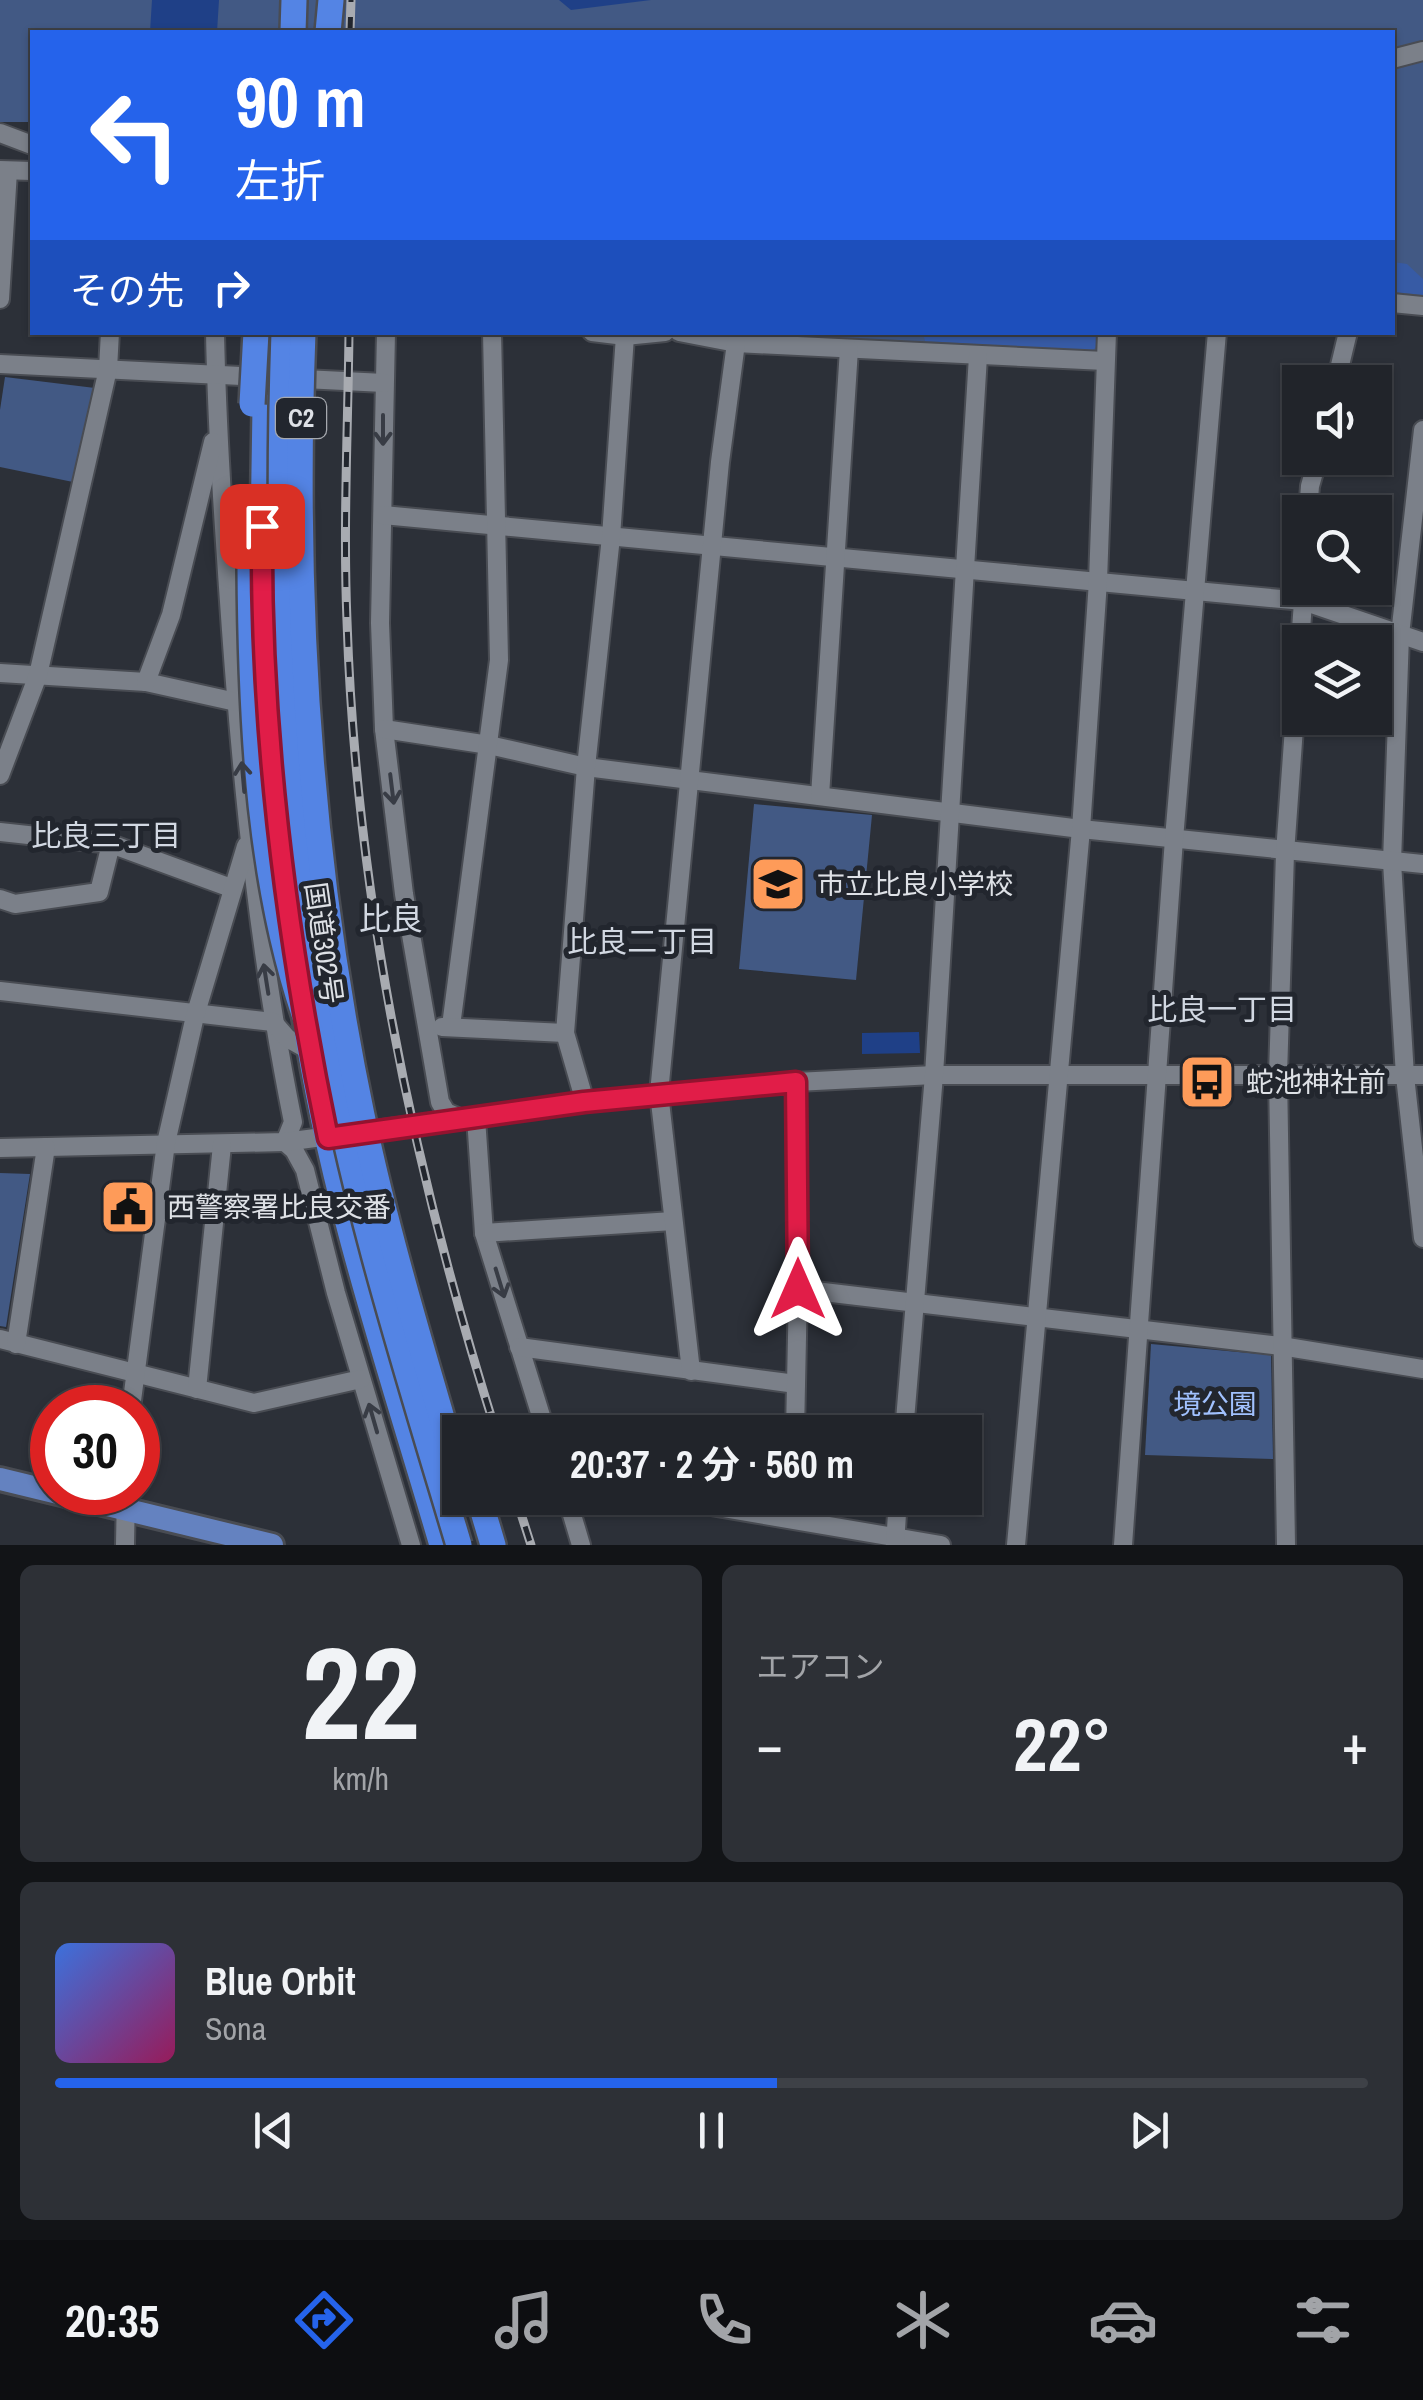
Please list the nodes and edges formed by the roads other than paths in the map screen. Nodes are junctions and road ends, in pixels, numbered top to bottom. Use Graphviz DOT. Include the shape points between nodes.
graph roads {
  1 [pos="278,0"];
  2 [pos="294,0"];
  3 [pos="314,0"];
  4 [pos="328,0"];
  5 [pos="277,30"];
  6 [pos="293,30"];
  7 [pos="313,30"];
  8 [pos="326,30"];
  9 [pos="1423,51"];
  10 [pos="1395,57"];
  11 [pos="0,132"];
  12 [pos="30,144"];
  13 [pos="4,170"];
  14 [pos="30,171"];
  15 [pos="0,298"];
  16 [pos="1395,303"];
  17 [pos="1423,306"];
  18 [pos="110,335"];
  19 [pos="216,335"];
  20 [pos="256,335"];
  21 [pos="268,335"];
  22 [pos="284,335"];
  23 [pos="303,335"];
  24 [pos="314,335"];
  25 [pos="386,335"];
  26 [pos="492,335"];
  27 [pos="617,335"];
  28 [pos="635,335"];
  29 [pos="695,335"];
  30 [pos="1108,335"];
  31 [pos="1216,335"];
  32 [pos="1347,335"];
  33 [pos="625,336"];
  34 [pos="736,343"];
  35 [pos="849,350"];
  36 [pos="978,356"];
  37 [pos="1105,361"];
  38 [pos="0,364"];
  39 [pos="1340,365"];
  40 [pos="108,370"];
  41 [pos="216,373"];
  42 [pos="384,383"];
  43 [pos="258,405"];
  44 [pos="218,423"];
  45 [pos="1423,430"];
  46 [pos="1418,507"];
  47 [pos="383,515"];
  48 [pos="498,526"];
  49 [pos="611,537"];
  50 [pos="712,547"];
  51 [pos="837,557"];
  52 [pos="966,570"];
  53 [pos="1098,581"];
  54 [pos="1196,592"];
  55 [pos="1282,594"];
  56 [pos="1302,605"];
  57 [pos="1330,605"];
  58 [pos="1400,634"];
  59 [pos="1423,642"];
  60 [pos="0,673"];
  61 [pos="38,675"];
  62 [pos="146,682"];
  63 [pos="236,702"];
  64 [pos="384,729"];
  65 [pos="489,745"];
  66 [pos="586,768"];
  67 [pos="0,775"];
  68 [pos="687,780"];
  69 [pos="820,796"];
  70 [pos="952,813"];
  71 [pos="1081,829"];
  72 [pos="0,832"];
  73 [pos="1174,839"];
  74 [pos="248,841"];
  75 [pos="111,844"];
  76 [pos="1286,853"];
  77 [pos="1392,862"];
  78 [pos="1423,864"];
  79 [pos="231,888"];
  80 [pos="0,899"];
  81 [pos="0,991"];
  82 [pos="195,1016"];
  83 [pos="274,1022"];
  84 [pos="451,1026"];
  85 [pos="427,1027"];
  86 [pos="565,1033"];
  87 [pos="310,1052"];
  88 [pos="934,1075"];
  89 [pos="1158,1075"];
  90 [pos="1278,1075"];
  91 [pos="1059,1076"];
  92 [pos="1414,1076"];
  93 [pos="796,1082"];
  94 [pos="659,1093"];
  95 [pos="584,1102"];
  96 [pos="340,1109"];
  97 [pos="469,1119"];
  98 [pos="376,1131"];
  99 [pos="328,1138"];
  100 [pos="285,1142"];
  101 [pos="166,1144"];
  102 [pos="222,1145"];
  103 [pos="46,1146"];
  104 [pos="0,1148"];
  105 [pos="674,1221"];
  106 [pos="484,1233"];
  107 [pos="1423,1238"];
  108 [pos="359,1263"];
  109 [pos="798,1289"];
  110 [pos="914,1302"];
  111 [pos="343,1316"];
  112 [pos="1039,1317"];
  113 [pos="1140,1329"];
  114 [pos="8,1341"];
  115 [pos="1281,1346"];
  116 [pos="520,1347"];
  117 [pos="1423,1369"];
  118 [pos="690,1371"];
  119 [pos="132,1374"];
  120 [pos="362,1378"];
  121 [pos="796,1384"];
  122 [pos="131,1385"];
  123 [pos="198,1389"];
  124 [pos="453,1415"];
  125 [pos="541,1415"];
  126 [pos="795,1415"];
  127 [pos="905,1415"];
  128 [pos="442,1417"];
  129 [pos="384,1457"];
  130 [pos="0,1480"];
  131 [pos="30,1485"];
  132 [pos="425,1486"];
  133 [pos="160,1511"];
  134 [pos="125,1515"];
  135 [pos="470,1515"];
  136 [pos="483,1515"];
  137 [pos="572,1515"];
  138 [pos="768,1515"];
  139 [pos="792,1515"];
  140 [pos="897,1515"];
  141 [pos="792,1519"];
  142 [pos="895,1541"];
  143 [pos="125,1545"];
  144 [pos="272,1545"];
  145 [pos="410,1545"];
  146 [pos="442,1545"];
  147 [pos="460,1545"];
  148 [pos="478,1545"];
  149 [pos="493,1545"];
  150 [pos="581,1545"];
  151 [pos="941,1545"];
  152 [pos="1016,1545"];
  153 [pos="1123,1545"];
  154 [pos="1286,1545"];
  1 -- 5 [label="highway"];
  2 -- 6 [label="highway"];
  3 -- 7 [label="highway"];
  4 -- 8 [label="highway"];
  9 -- 10 [label="street"];
  11 -- 12 [label="street"];
  13 -- 14 [label="street"];
  13 -- 15 [label="street"];
  16 -- 17 [label="street"];
  18 -- 40 [label="street"];
  19 -- 41 [label="street"];
  20 -- 43 [label="highway, bridge"];
  21 -- 43 [label="highway, 国道302号"];
  22 -- 96 [label="highway, C2, bridge" via="278,492 288,732 309,936"];
  23 -- 128 [label="highway, C2, bridge" via="304,661 332,945 384,1212"];
  24 -- 98 [label="highway, 国道302号" via="310,579 324,794"];
  25 -- 42 [label="street"];
  26 -- 48 [label="street"];
  27 -- 33 [label="street"];
  28 -- 33 [label="street"];
  29 -- 34 [label="street"];
  30 -- 37 [label="street"];
  31 -- 54 [label="street"];
  32 -- 39 [label="street"];
  33 -- 49 [label="street"];
  34 -- 35 [label="street"];
  34 -- 50 [label="street"];
  35 -- 36 [label="street"];
  35 -- 51 [label="street"];
  36 -- 37 [label="street"];
  36 -- 52 [label="street"];
  37 -- 53 [label="street"];
  38 -- 40 [label="street"];
  40 -- 41 [label="street"];
  40 -- 61 [label="street"];
  41 -- 42 [label="street"];
  41 -- 44 [label="street"];
  42 -- 47 [label="street, one-way"];
  43 -- 87 [label="highway, 国道302号" via="268,732"];
  43 -- 96 [label="highway, bridge" via="250,567 254,699 272,876 293,981"];
  44 -- 62 [label="street" via="171,615"];
  44 -- 63 [label="street"];
  45 -- 46 [label="street"];
  46 -- 58 [label="street"];
  47 -- 48 [label="street"];
  47 -- 64 [label="street"];
  48 -- 49 [label="street"];
  48 -- 65 [label="street" via="500,660"];
  49 -- 50 [label="street"];
  49 -- 66 [label="street"];
  50 -- 51 [label="street"];
  50 -- 68 [label="street"];
  51 -- 52 [label="street"];
  51 -- 69 [label="street"];
  52 -- 53 [label="street"];
  52 -- 70 [label="street"];
  53 -- 54 [label="street"];
  53 -- 71 [label="street"];
  54 -- 55 [label="street"];
  54 -- 73 [label="street"];
  56 -- 76 [label="street"];
  57 -- 58 [label="street"];
  58 -- 59 [label="street"];
  58 -- 77 [label="street"];
  60 -- 61 [label="street"];
  61 -- 62 [label="street"];
  61 -- 67 [label="street"];
  62 -- 63 [label="street"];
  74 -- 63 [label="street, one-way"];
  64 -- 65 [label="street"];
  64 -- 85 [label="street, one-way"];
  65 -- 66 [label="street"];
  65 -- 84 [label="street"];
  66 -- 68 [label="street"];
  66 -- 86 [label="street"];
  68 -- 69 [label="street"];
  68 -- 94 [label="street"];
  69 -- 70 [label="street"];
  70 -- 71 [label="street"];
  70 -- 88 [label="street"];
  71 -- 73 [label="street"];
  71 -- 91 [label="street"];
  72 -- 75 [label="street"];
  73 -- 76 [label="street"];
  73 -- 89 [label="street"];
  74 -- 79 [label="street"];
  83 -- 74 [label="street, one-way"];
  75 -- 79 [label="street"];
  75 -- 80 [label="street" via="99,892 15,904"];
  76 -- 77 [label="street"];
  76 -- 90 [label="street"];
  77 -- 78 [label="street"];
  77 -- 92 [label="street"];
  79 -- 82 [label="street"];
  81 -- 82 [label="street"];
  82 -- 83 [label="street"];
  82 -- 101 [label="street"];
  83 -- 87 [label="street"];
  83 -- 100 [label="street" via="293,1122"];
  84 -- 85 [label="street"];
  84 -- 86 [label="street"];
  85 -- 97 [label="street" via="440,1102 450,1115"];
  86 -- 95 [label="street"];
  87 -- 99 [label="highway, 国道302号"];
  88 -- 91 [label="street"];
  88 -- 93 [label="street"];
  88 -- 110 [label="street"];
  89 -- 90 [label="street"];
  89 -- 91 [label="street"];
  89 -- 113 [label="street"];
  90 -- 92 [label="street"];
  90 -- 115 [label="street"];
  91 -- 112 [label="street"];
  92 -- 107 [label="street"];
  93 -- 94 [label="street"];
  93 -- 109 [label="street"];
  94 -- 95 [label="street"];
  94 -- 105 [label="street"];
  95 -- 97 [label="street"];
  96 -- 147 [label="highway, C2, bridge" via="368,1233"];
  97 -- 98 [label="street"];
  97 -- 106 [label="street"];
  98 -- 99 [label="street"];
  98 -- 124 [label="highway, 国道302号"];
  99 -- 100 [label="street"];
  99 -- 108 [label="highway, 国道302号"];
  100 -- 102 [label="street"];
  100 -- 111 [label="street" via="305,1170"];
  101 -- 102 [label="street"];
  101 -- 103 [label="street"];
  101 -- 119 [label="street"];
  102 -- 123 [label="street"];
  103 -- 104 [label="street"];
  103 -- 114 [label="street"];
  105 -- 106 [label="street"];
  105 -- 118 [label="street"];
  106 -- 116 [label="street, one-way"];
  108 -- 111 [label="street"];
  108 -- 132 [label="highway, 国道302号"];
  109 -- 110 [label="street"];
  109 -- 121 [label="street"];
  110 -- 112 [label="street"];
  110 -- 127 [label="street"];
  111 -- 120 [label="street"];
  112 -- 113 [label="street"];
  112 -- 152 [label="street"];
  113 -- 115 [label="street"];
  113 -- 153 [label="street"];
  114 -- 119 [label="street"];
  115 -- 117 [label="street"];
  115 -- 154 [label="street"];
  116 -- 118 [label="street"];
  116 -- 125 [label="street"];
  118 -- 121 [label="street"];
  119 -- 122 [label="street"];
  119 -- 123 [label="street"];
  120 -- 123 [label="street" via="254,1403"];
  129 -- 120 [label="street, one-way"];
  121 -- 126 [label="street"];
  129 -- 132 [label="street"];
  129 -- 145 [label="street"];
  130 -- 131 [label="main road"];
  132 -- 146 [label="highway, 国道302号"];
  133 -- 144 [label="main road"];
  134 -- 143 [label="street"];
  135 -- 148 [label="highway"];
  136 -- 149 [label="highway"];
  137 -- 150 [label="street"];
  138 -- 141 [label="street"];
  139 -- 141 [label="street"];
  140 -- 142 [label="street"];
  141 -- 142 [label="street"];
  142 -- 151 [label="street"];
}
